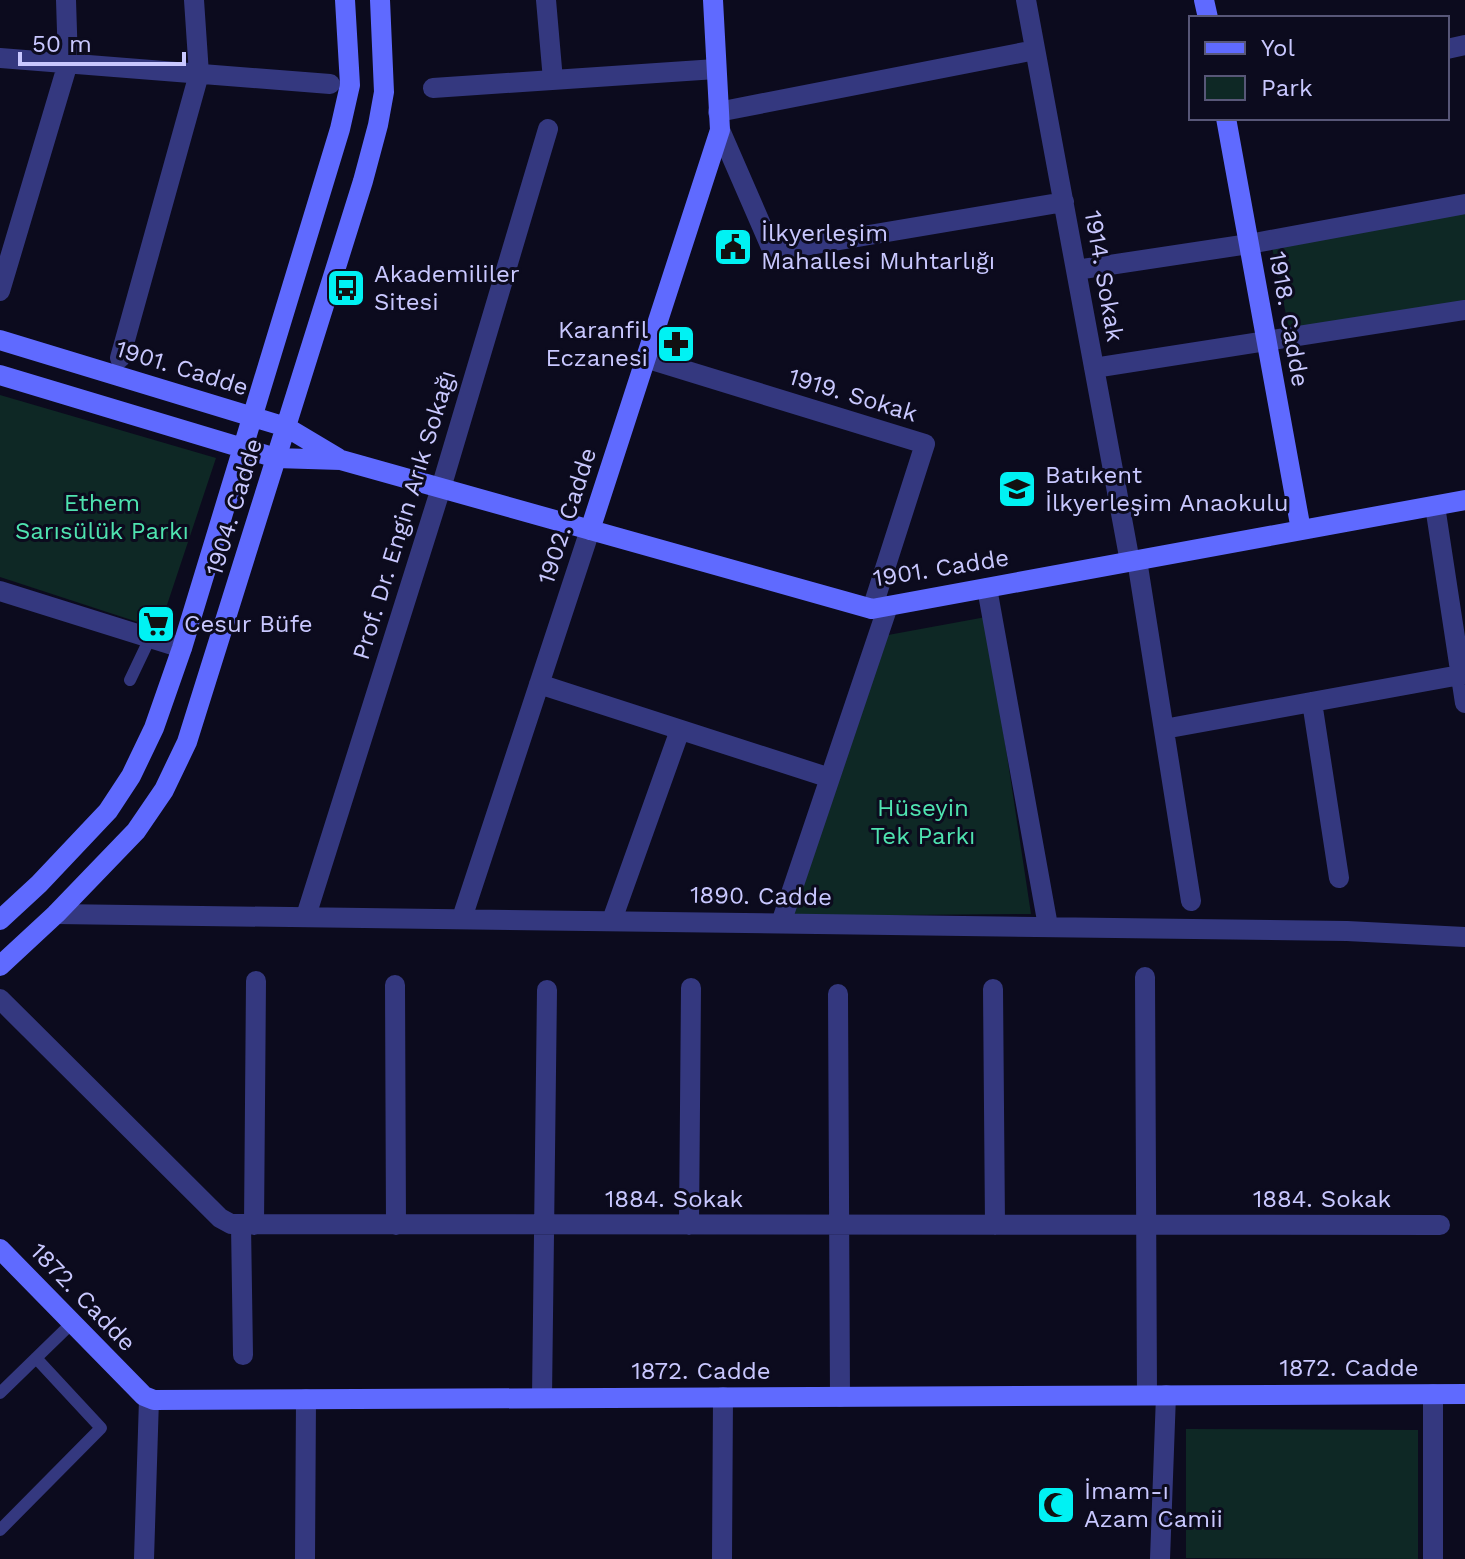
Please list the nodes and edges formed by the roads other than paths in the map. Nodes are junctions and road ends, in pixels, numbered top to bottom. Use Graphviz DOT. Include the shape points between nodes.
graph roads {
  1 [pos="66,0"];
  2 [pos="194,0"];
  3 [pos="345,0"];
  4 [pos="380,0"];
  5 [pos="546,0"];
  6 [pos="713,0"];
  7 [pos="1026,0"];
  8 [pos="1035,50"];
  9 [pos="0,58"];
  10 [pos="68,63"];
  11 [pos="716,69"];
  12 [pos="199,74"];
  13 [pos="553,80"];
  14 [pos="330,84"];
  15 [pos="433,88"];
  16 [pos="1226,120"];
  17 [pos="719,121"];
  18 [pos="548,129"];
  19 [pos="1064,202"];
  20 [pos="1465,204"];
  21 [pos="1249,244"];
  22 [pos="1076,270"];
  23 [pos="0,291"];
  24 [pos="1465,310"];
  25 [pos="0,340"];
  26 [pos="1267,340"];
  27 [pos="120,358"];
  28 [pos="645,358"];
  29 [pos="1094,368"];
  30 [pos="0,375"];
  31 [pos="253,417"];
  32 [pos="286,427"];
  33 [pos="243,449"];
  34 [pos="276,458"];
  35 [pos="341,460"];
  36 [pos="441,488"];
  37 [pos="1465,500"];
  38 [pos="1435,506"];
  39 [pos="590,530"];
  40 [pos="1301,530"];
  41 [pos="1133,561"];
  42 [pos="987,588"];
  43 [pos="0,591"];
  44 [pos="880,607"];
  45 [pos="150,638"];
  46 [pos="182,648"];
  47 [pos="1462,675"];
  48 [pos="130,680"];
  49 [pos="539,684"];
  50 [pos="1312,702"];
  51 [pos="1465,703"];
  52 [pos="1164,729"];
  53 [pos="680,730"];
  54 [pos="830,778"];
  55 [pos="1339,878"];
  56 [pos="1191,901"];
  57 [pos="56,914"];
  58 [pos="306,916"];
  59 [pos="462,918"];
  60 [pos="0,920"];
  61 [pos="612,920"];
  62 [pos="781,923"];
  63 [pos="1048,926"];
  64 [pos="1465,937"];
  65 [pos="0,966"];
  66 [pos="1145,977"];
  67 [pos="256,981"];
  68 [pos="395,985"];
  69 [pos="691,988"];
  70 [pos="993,989"];
  71 [pos="547,990"];
  72 [pos="838,994"];
  73 [pos="0,999"];
  74 [pos="248,1225"];
  75 [pos="396,1225"];
  76 [pos="544,1225"];
  77 [pos="689,1225"];
  78 [pos="839,1225"];
  79 [pos="995,1225"];
  80 [pos="1146,1225"];
  81 [pos="1440,1225"];
  82 [pos="0,1249"];
  83 [pos="72,1323"];
  84 [pos="243,1355"];
  85 [pos="36,1358"];
  86 [pos="0,1393"];
  87 [pos="1433,1394"];
  88 [pos="1465,1394"];
  89 [pos="1156,1395"];
  90 [pos="723,1397"];
  91 [pos="840,1397"];
  92 [pos="542,1398"];
  93 [pos="149,1399"];
  94 [pos="306,1399"];
  95 [pos="0,1530"];
  96 [pos="144,1559"];
  97 [pos="305,1559"];
  98 [pos="722,1559"];
  99 [pos="1160,1559"];
  100 [pos="1433,1559"];
  1 -- 10 [label="street"];
  2 -- 12 [label="street"];
  3 -- 31 [label="street, 1904. Cadde" via="350,85"];
  4 -- 32 [label="street, 1904. Cadde" via="384,92 378,125"];
  5 -- 13 [label="street"];
  6 -- 11 [label="street"];
  7 -- 8 [label="street, 1914. Sokak"];
  8 -- 17 [label="street"];
  8 -- 19 [label="street, 1914. Sokak"];
  9 -- 10 [label="street"];
  10 -- 12 [label="street"];
  10 -- 23 [label="street"];
  11 -- 13 [label="street"];
  11 -- 17 [label="street"];
  12 -- 14 [label="street"];
  12 -- 27 [label="street"];
  13 -- 15 [label="street"];
  16 -- 21 [label="street, 1918. Cadde"];
  17 -- 19 [label="street" via="774,249"];
  17 -- 28 [label="street, 1902. Cadde"];
  18 -- 36 [label="street, Prof. Dr. Engin Arık Sokağı"];
  19 -- 22 [label="street, 1914. Sokak"];
  20 -- 21 [label="street"];
  21 -- 22 [label="street"];
  21 -- 26 [label="street, 1918. Cadde"];
  22 -- 29 [label="street, 1914. Sokak"];
  24 -- 26 [label="street"];
  25 -- 31 [label="street, 1901. Cadde"];
  26 -- 29 [label="street"];
  26 -- 40 [label="street, 1918. Cadde"];
  28 -- 39 [label="street, 1902. Cadde"];
  28 -- 44 [label="street, 1919. Sokak" via="925,444"];
  29 -- 41 [label="street, 1914. Sokak"];
  30 -- 33 [label="street, 1901. Cadde"];
  31 -- 32 [label="street, 1901. Cadde"];
  31 -- 33 [label="street, 1904. Cadde"];
  32 -- 34 [label="street, 1904. Cadde"];
  32 -- 35 [label="street, 1901. Cadde"];
  33 -- 34 [label="street, 1901. Cadde"];
  33 -- 46 [label="street, 1904. Cadde"];
  34 -- 35 [label="street, 1901. Cadde"];
  34 -- 57 [label="street, 1904. Cadde" via="187,742 164,790 136,831"];
  35 -- 36 [label="street, 1901. Cadde"];
  36 -- 39 [label="street, 1901. Cadde"];
  36 -- 58 [label="street, Prof. Dr. Engin Arık Sokağı"];
  37 -- 38 [label="street, 1901. Cadde"];
  38 -- 40 [label="street, 1901. Cadde"];
  38 -- 47 [label="street"];
  39 -- 44 [label="street, 1901. Cadde"];
  39 -- 49 [label="street, 1902. Cadde"];
  40 -- 41 [label="street, 1901. Cadde"];
  41 -- 42 [label="street, 1901. Cadde"];
  41 -- 52 [label="street, 1914. Sokak"];
  42 -- 44 [label="street, 1901. Cadde"];
  42 -- 63 [label="street"];
  43 -- 45 [label="street"];
  44 -- 54 [label="street"];
  45 -- 46 [label="street"];
  45 -- 48 [label="lane"];
  46 -- 60 [label="street, 1904. Cadde" via="154,728 108,811"];
  47 -- 50 [label="street"];
  47 -- 51 [label="street"];
  49 -- 53 [label="street"];
  49 -- 59 [label="street, 1902. Cadde"];
  50 -- 52 [label="street"];
  50 -- 55 [label="street"];
  52 -- 56 [label="street, 1914. Sokak"];
  53 -- 54 [label="street"];
  53 -- 61 [label="street"];
  54 -- 62 [label="street"];
  57 -- 58 [label="street, 1890. Cadde"];
  57 -- 65 [label="street, 1904. Cadde"];
  58 -- 59 [label="street, 1890. Cadde"];
  59 -- 61 [label="street, 1890. Cadde"];
  61 -- 62 [label="street, 1890. Cadde"];
  62 -- 63 [label="street, 1890. Cadde"];
  63 -- 64 [label="street, 1890. Cadde"];
  66 -- 80 [label="street"];
  67 -- 74 [label="street"];
  68 -- 75 [label="street"];
  69 -- 77 [label="street"];
  70 -- 79 [label="street"];
  71 -- 76 [label="street"];
  72 -- 78 [label="street"];
  73 -- 74 [label="street, 1884. Sokak" via="220,1218"];
  74 -- 75 [label="street, 1884. Sokak"];
  74 -- 84 [label="street"];
  75 -- 76 [label="street, 1884. Sokak"];
  76 -- 77 [label="street, 1884. Sokak"];
  76 -- 92 [label="street"];
  77 -- 78 [label="street, 1884. Sokak"];
  78 -- 79 [label="street, 1884. Sokak"];
  78 -- 91 [label="street"];
  79 -- 80 [label="street, 1884. Sokak"];
  80 -- 81 [label="street, 1884. Sokak"];
  80 -- 89 [label="street"];
  82 -- 83 [label="street, 1872. Cadde"];
  83 -- 85 [label="lane"];
  83 -- 93 [label="street, 1872. Cadde"];
  85 -- 86 [label="lane"];
  85 -- 95 [label="lane" via="101,1428"];
  87 -- 88 [label="street, 1872. Cadde"];
  87 -- 89 [label="street, 1872. Cadde"];
  87 -- 100 [label="street"];
  89 -- 91 [label="street, 1872. Cadde"];
  89 -- 99 [label="street"];
  90 -- 91 [label="street, 1872. Cadde"];
  90 -- 92 [label="street, 1872. Cadde"];
  90 -- 98 [label="street"];
  92 -- 94 [label="street, 1872. Cadde"];
  93 -- 94 [label="street, 1872. Cadde"];
  93 -- 96 [label="street"];
  94 -- 97 [label="street"];
}
